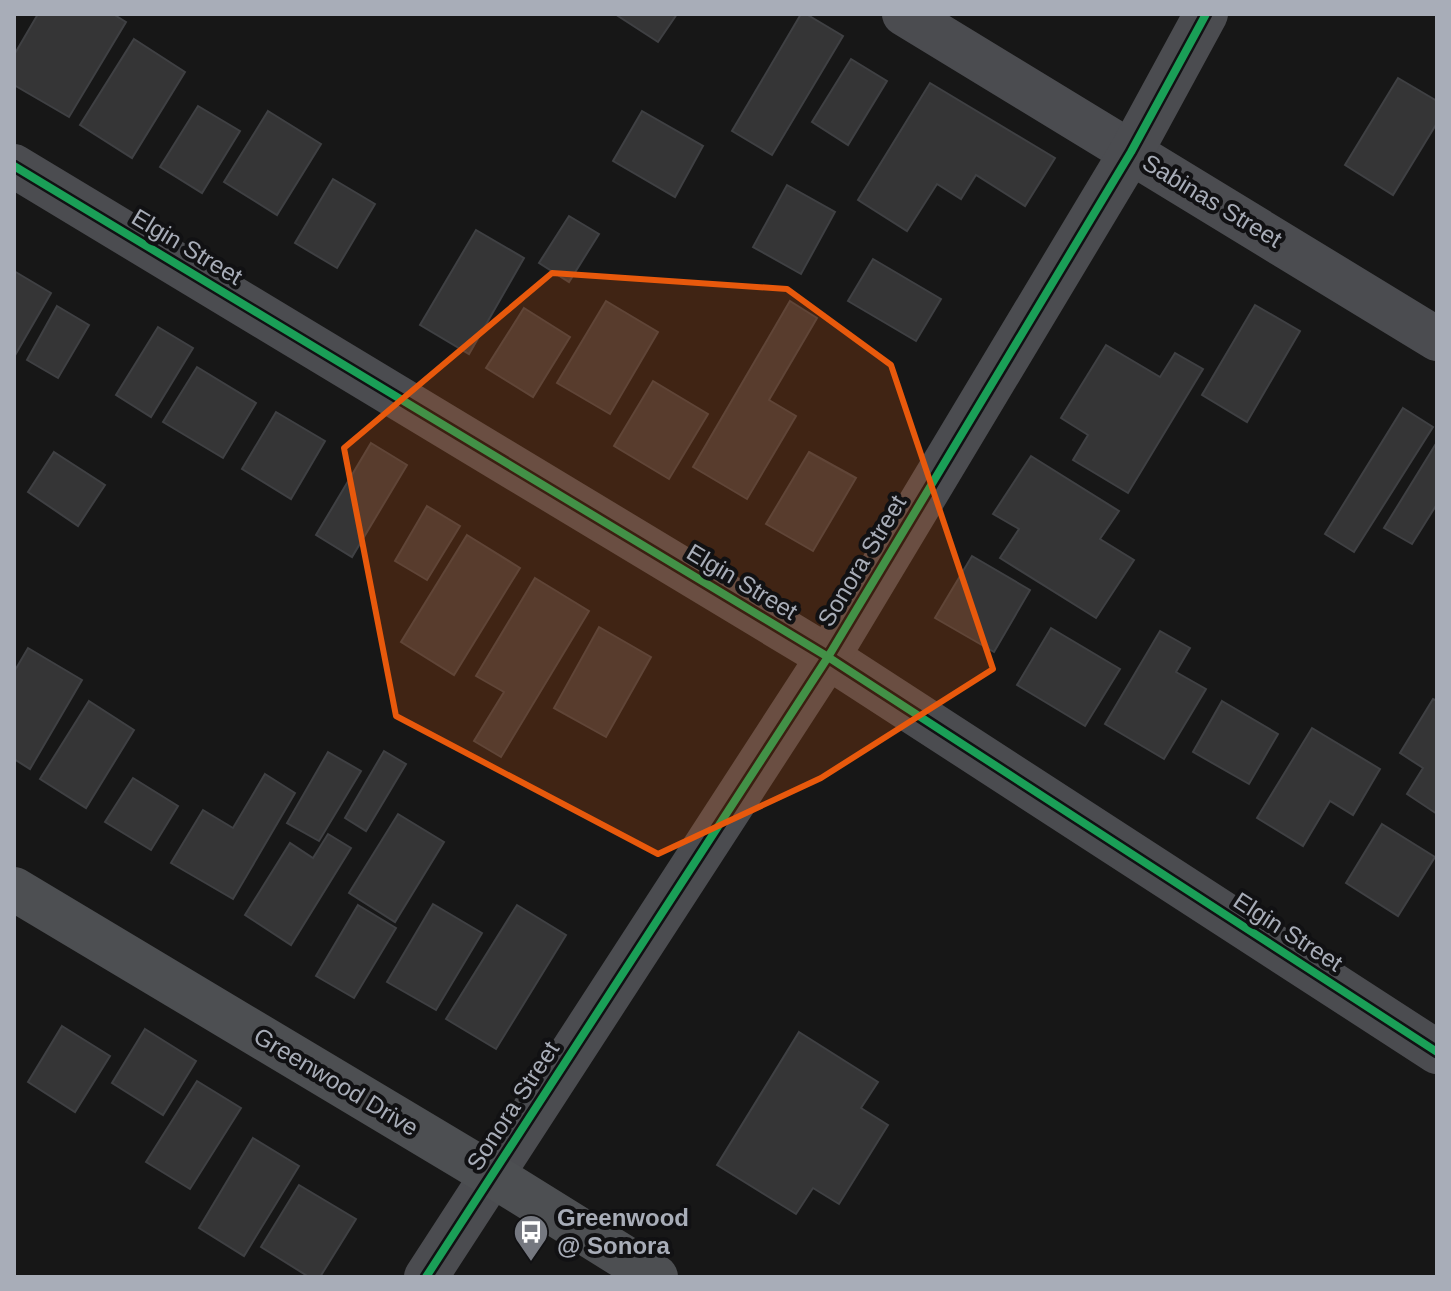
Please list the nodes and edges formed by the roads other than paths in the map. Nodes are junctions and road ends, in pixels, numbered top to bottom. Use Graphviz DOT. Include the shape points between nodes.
graph roads {
  1 [pos="904,14"];
  2 [pos="1206,14"];
  3 [pos="1131,152"];
  4 [pos="14,166"];
  5 [pos="1437,339"];
  6 [pos="828,657"];
  7 [pos="14,889"];
  8 [pos="1437,1052"];
  9 [pos="492,1175"];
  10 [pos="426,1277"];
  11 [pos="656,1277"];
  1 -- 3 [label="street, Sabinas Street"];
  2 -- 3 [label="street, Sonora Street"];
  3 -- 5 [label="street, Sabinas Street"];
  3 -- 6 [label="street, Sonora Street"];
  4 -- 6 [label="street, Elgin Street"];
  6 -- 8 [label="street, Elgin Street"];
  6 -- 9 [label="street, Sonora Street"];
  7 -- 9 [label="main road, Greenwood Drive"];
  9 -- 10 [label="street, Sonora Street"];
  9 -- 11 [label="main road, Greenwood Drive"];
}
